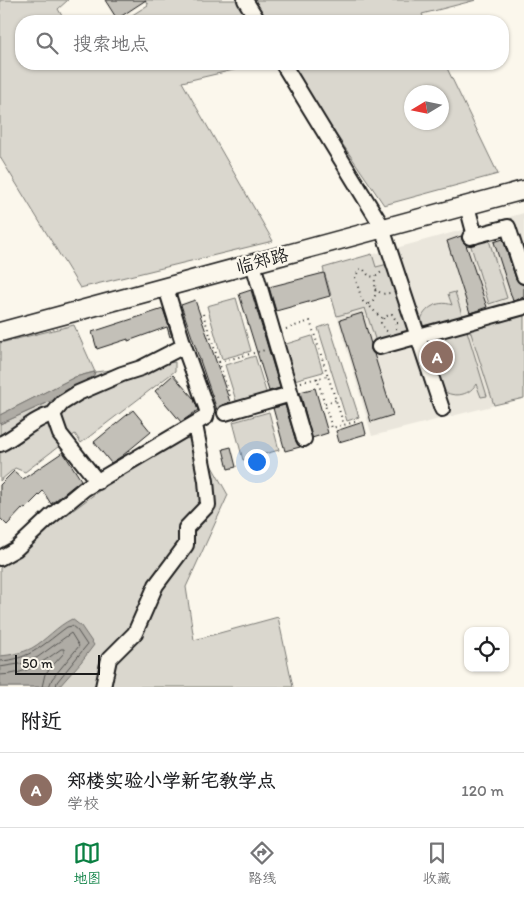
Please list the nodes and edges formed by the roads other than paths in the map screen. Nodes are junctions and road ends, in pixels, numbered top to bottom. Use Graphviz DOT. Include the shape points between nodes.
graph roads {
  1 [pos="245,0"];
  2 [pos="254,15"];
  3 [pos="288,70"];
  4 [pos="524,190"];
  5 [pos="467,206"];
  6 [pos="383,228"];
  7 [pos="253,264"];
  8 [pos="524,276"];
  9 [pos="166,288"];
  10 [pos="524,307"];
  11 [pos="0,332"];
  12 [pos="418,336"];
  13 [pos="184,346"];
  14 [pos="379,348"];
  15 [pos="290,390"];
  16 [pos="442,409"];
  17 [pos="230,412"];
  18 [pos="53,414"];
  19 [pos="195,425"];
  20 [pos="304,439"];
  21 [pos="0,444"];
  22 [pos="98,482"];
  23 [pos="0,558"];
  24 [pos="103,687"];
  1 -- 2 [label="street"];
  3 -- 6 [label="street"];
  4 -- 5 [label="main road, 临郑路"];
  5 -- 6 [label="main road, 临郑路"];
  5 -- 8 [label="street" via="472,237 508,227"];
  6 -- 7 [label="main road, 临郑路"];
  6 -- 12 [label="street"];
  7 -- 9 [label="main road, 临郑路"];
  7 -- 15 [label="street"];
  9 -- 11 [label="main road, 临郑路"];
  9 -- 13 [label="street"];
  10 -- 12 [label="street"];
  12 -- 14 [label="street"];
  12 -- 16 [label="street"];
  13 -- 18 [label="street" via="141,368 78,393 62,403"];
  13 -- 19 [label="street" via="207,412 206,417"];
  15 -- 17 [label="street"];
  15 -- 20 [label="street"];
  18 -- 21 [label="street"];
  18 -- 22 [label="street" via="60,434"];
  19 -- 22 [label="street"];
  19 -- 24 [label="street" via="208,506 186,528 186,545 156,585 134,633 109,659"];
  22 -- 23 [label="street" via="84,489 16,549"];
}
